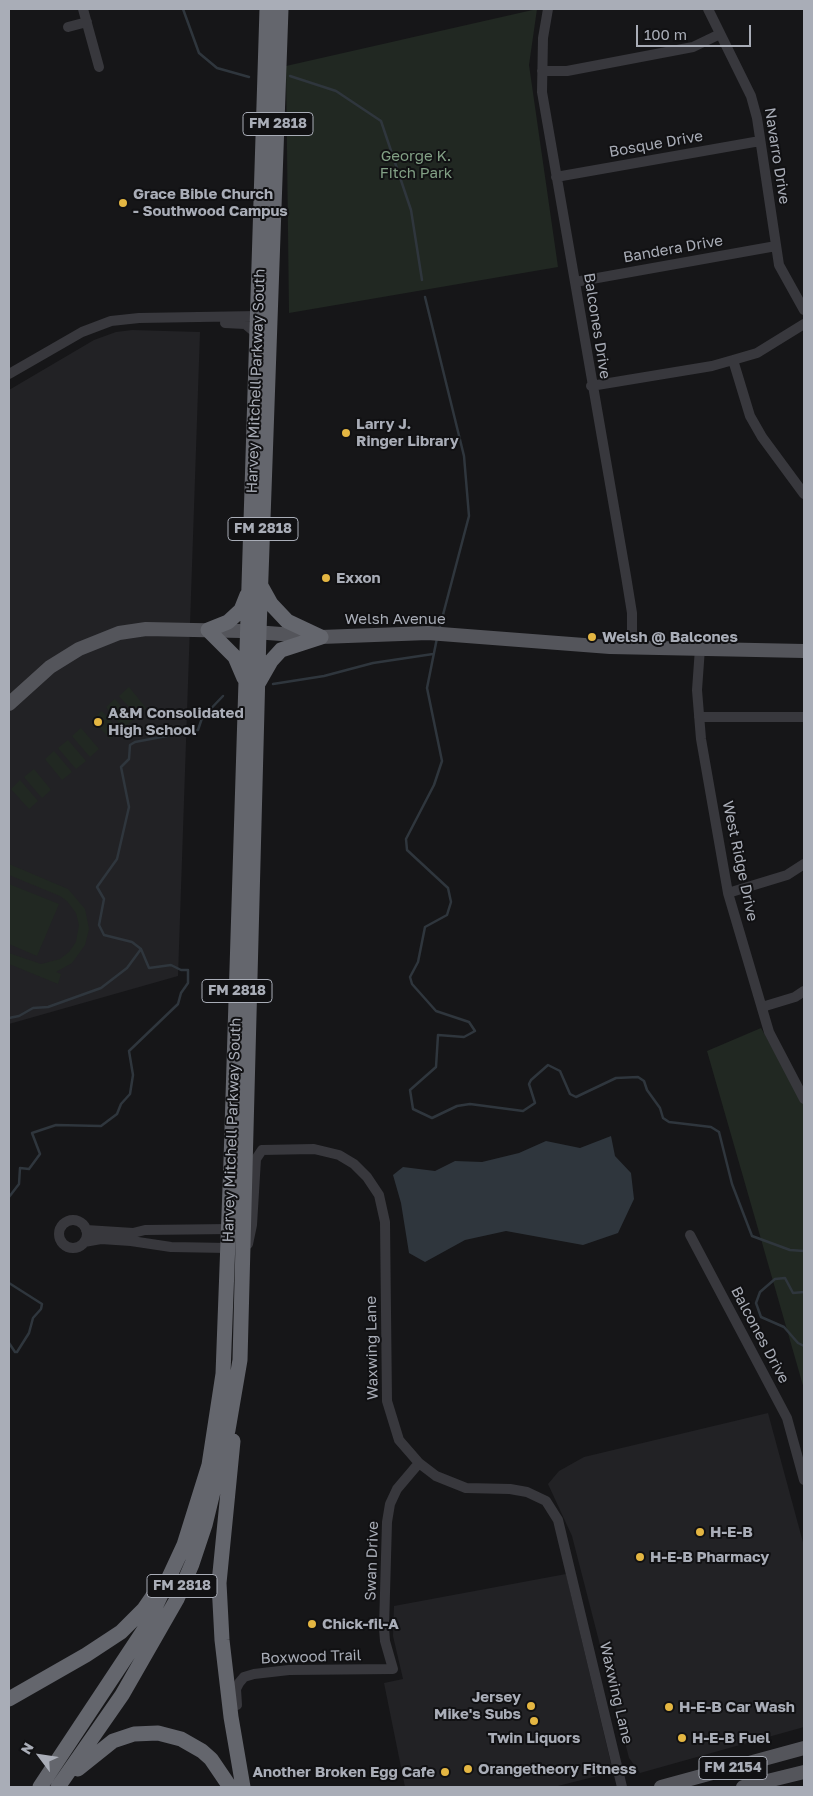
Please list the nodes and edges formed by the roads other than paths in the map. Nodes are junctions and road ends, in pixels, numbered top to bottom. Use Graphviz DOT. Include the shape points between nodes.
graph roads {
  1 [pos="83,9"];
  2 [pos="267,9"];
  3 [pos="281,9"];
  4 [pos="548,9"];
  5 [pos="708,9"];
  6 [pos="87,22"];
  7 [pos="68,27"];
  8 [pos="720,34"];
  9 [pos="99,67"];
  10 [pos="542,71"];
  11 [pos="760,141"];
  12 [pos="556,177"];
  13 [pos="776,246"];
  14 [pos="575,282"];
  15 [pos="804,310"];
  16 [pos="258,316"];
  17 [pos="190,318"];
  18 [pos="804,324"];
  19 [pos="264,333"];
  20 [pos="733,360"];
  21 [pos="9,374"];
  22 [pos="592,386"];
  23 [pos="804,494"];
  24 [pos="255,589"];
  25 [pos="208,630"];
  26 [pos="254,632"];
  27 [pos="321,637"];
  28 [pos="632,648"];
  29 [pos="700,648"];
  30 [pos="804,651"];
  31 [pos="252,685"];
  32 [pos="9,704"];
  33 [pos="699,717"];
  34 [pos="804,717"];
  35 [pos="804,864"];
  36 [pos="728,893"];
  37 [pos="804,991"];
  38 [pos="762,1007"];
  39 [pos="804,1099"];
  40 [pos="247,1133"];
  41 [pos="262,1150"];
  42 [pos="229,1229"];
  43 [pos="86,1230"];
  44 [pos="690,1235"];
  45 [pos="84,1242"];
  46 [pos="228,1248"];
  47 [pos="244,1268"];
  48 [pos="240,1360"];
  49 [pos="419,1463"];
  50 [pos="804,1480"];
  51 [pos="184,1545"];
  52 [pos="393,1669"];
  53 [pos="9,1699"];
  54 [pos="238,1748"];
  55 [pos="804,1748"];
  56 [pos="804,1772"];
  57 [pos="59,1786"];
  58 [pos="40,1787"];
  59 [pos="230,1787"];
  60 [pos="243,1787"];
  61 [pos="622,1787"];
  62 [pos="661,1787"];
  63 [pos="743,1787"];
  1 -- 6 [label="street"];
  2 -- 16 [label="highway, Harvey Mitchell Parkway South / FM 2818"];
  3 -- 19 [label="highway, Harvey Mitchell Parkway South / FM 2818"];
  4 -- 10 [label="street, Balcones Drive"];
  5 -- 8 [label="street, Navarro Drive"];
  6 -- 7 [label="street"];
  6 -- 9 [label="street"];
  8 -- 10 [label="street" via="693,47 567,71"];
  8 -- 11 [label="street, Navarro Drive" via="751,96"];
  10 -- 12 [label="street, Balcones Drive" via="542,92"];
  11 -- 12 [label="street, Bosque Drive"];
  11 -- 13 [label="street, Navarro Drive"];
  12 -- 14 [label="street, Balcones Drive"];
  13 -- 14 [label="street, Bandera Drive"];
  13 -- 15 [label="street, Navarro Drive" via="779,265"];
  14 -- 22 [label="street, Balcones Drive"];
  16 -- 17 [label="street"];
  16 -- 19 [label="highway"];
  17 -- 19 [label="street" via="198,322 245,324"];
  17 -- 21 [label="street" via="111,321 77,334"];
  18 -- 20 [label="street" via="757,353"];
  19 -- 24 [label="highway, Harvey Mitchell Parkway South / FM 2818"];
  20 -- 22 [label="street"];
  20 -- 23 [label="street" via="750,416"];
  22 -- 28 [label="street, Balcones Drive" via="632,614"];
  24 -- 25 [label="highway" via="228,622"];
  24 -- 26 [label="highway, Harvey Mitchell Parkway South / FM 2818"];
  24 -- 27 [label="highway" via="287,621"];
  25 -- 26 [label="main road, Welsh Avenue"];
  25 -- 31 [label="highway" via="235,657"];
  25 -- 32 [label="main road, Welsh Avenue" via="146,629 109,636 60,661"];
  26 -- 27 [label="main road, Welsh Avenue"];
  26 -- 31 [label="highway, Harvey Mitchell Parkway South / FM 2818"];
  27 -- 28 [label="main road, Welsh Avenue" via="428,633"];
  27 -- 31 [label="highway" via="281,650"];
  28 -- 29 [label="main road, Welsh Avenue"];
  29 -- 30 [label="main road, Welsh Avenue"];
  29 -- 33 [label="street, West Ridge Drive"];
  31 -- 40 [label="highway, Harvey Mitchell Parkway South / FM 2818"];
  31 -- 42 [label="highway, Harvey Mitchell Parkway South / FM 2818"];
  33 -- 34 [label="street"];
  33 -- 36 [label="street, West Ridge Drive"];
  35 -- 36 [label="street" via="786,875"];
  36 -- 38 [label="street, West Ridge Drive"];
  37 -- 38 [label="street"];
  38 -- 39 [label="street, West Ridge Drive" via="776,1046"];
  40 -- 41 [label="street"];
  40 -- 47 [label="highway, Harvey Mitchell Parkway South / FM 2818"];
  41 -- 47 [label="street" via="256,1159 252,1225"];
  41 -- 49 [label="street, Waxwing Lane" via="314,1149 339,1155 367,1177 379,1196 386,1222 387,1401 400,1440"];
  42 -- 43 [label="street" via="144,1230 133,1233"];
  42 -- 46 [label="highway, Harvey Mitchell Parkway South / FM 2818"];
  43 -- 45 [label="street"];
  43 -- 45 [label="street" via="80,1222 72,1220 62,1226 58,1234 68,1247 76,1248"];
  44 -- 50 [label="street, Balcones Drive" via="787,1418"];
  45 -- 46 [label="street" via="131,1240 171,1247"];
  46 -- 51 [label="highway, Harvey Mitchell Parkway South / FM 2818" via="219,1402 209,1465"];
  47 -- 48 [label="highway, Harvey Mitchell Parkway South / FM 2818"];
  48 -- 54 [label="highway" via="219,1583 223,1649"];
  48 -- 57 [label="highway, Harvey Mitchell Parkway South / FM 2818" via="226,1440 205,1525 188,1573 172,1608 126,1687"];
  49 -- 52 [label="street, Swan Drive" via="397,1489 387,1522 384,1628"];
  49 -- 61 [label="street, Waxwing Lane" via="436,1476 466,1488 510,1489 537,1496 546,1501 558,1520"];
  51 -- 53 [label="highway" via="144,1609 121,1632"];
  51 -- 58 [label="highway, Harvey Mitchell Parkway South / FM 2818" via="146,1627"];
  52 -- 54 [label="street, Boxwood Trail" via="272,1671 244,1677 236,1689 240,1731"];
  54 -- 60 [label="highway"];
  55 -- 62 [label="main road, FM 2154"];
  56 -- 63 [label="main road, FM 2154"];
  57 -- 59 [label="highway" via="104,1746 123,1737 145,1733 171,1735 191,1744 211,1759"];
}
